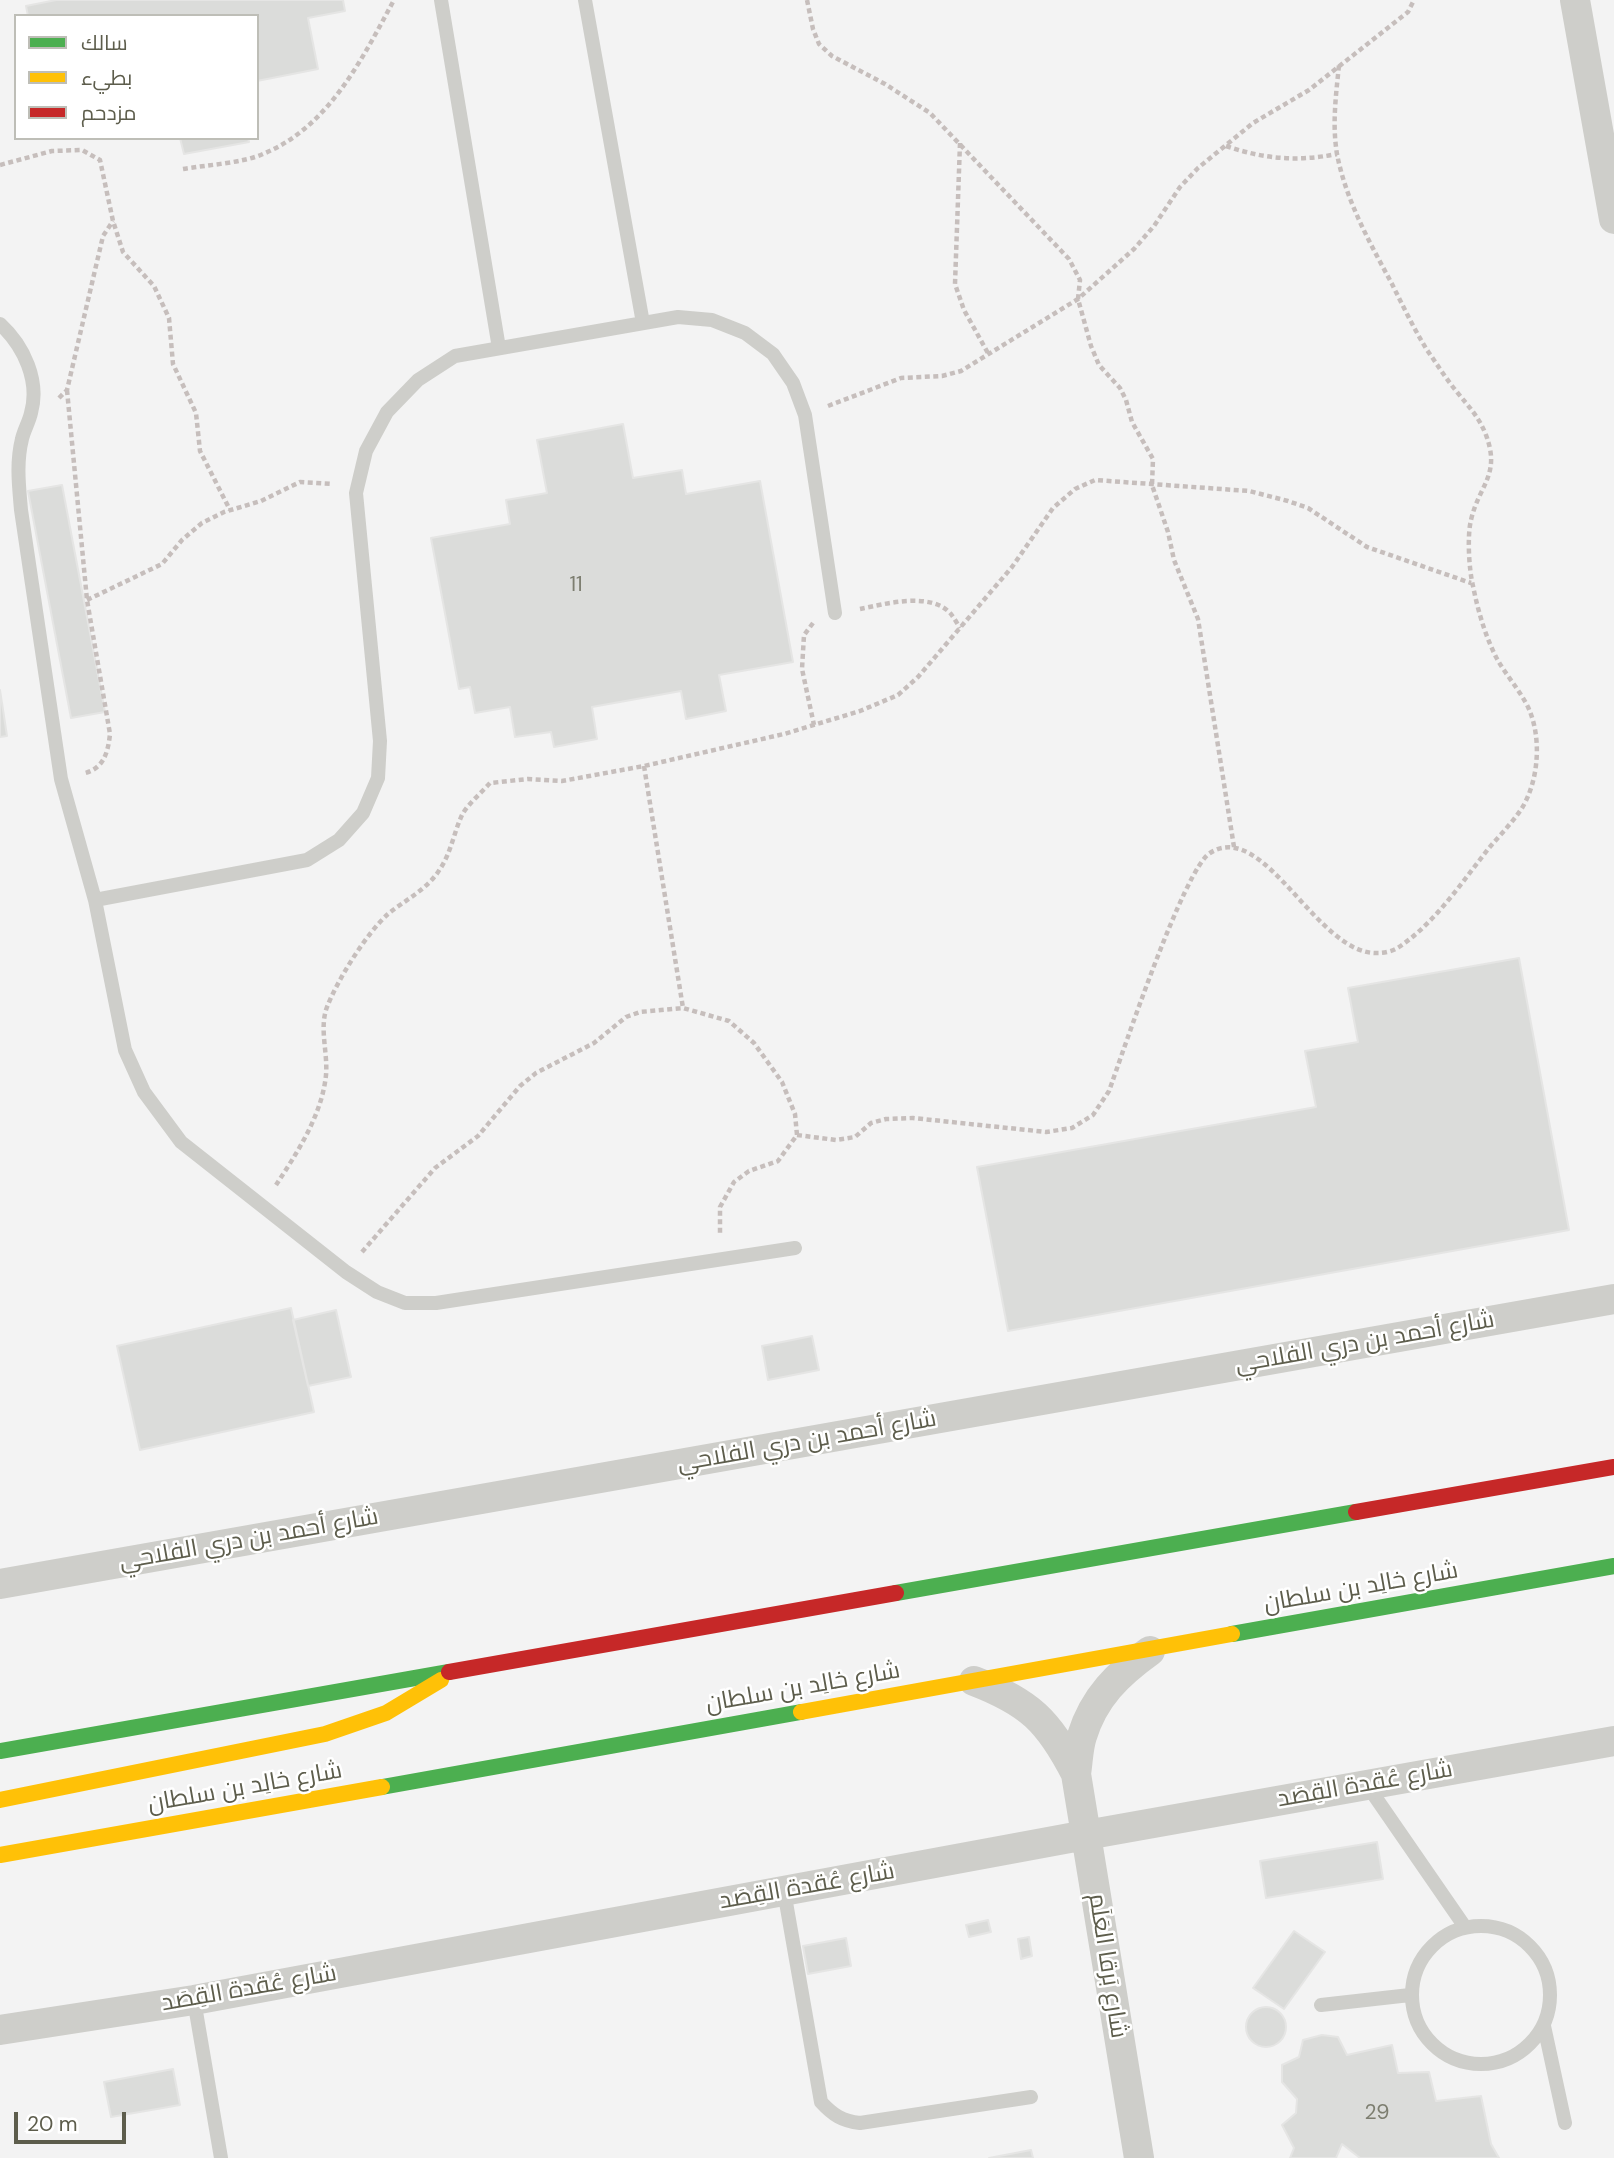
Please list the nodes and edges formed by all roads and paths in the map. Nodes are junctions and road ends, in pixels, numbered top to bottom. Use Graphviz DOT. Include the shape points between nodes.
graph roads {
  1 [pos="394,0"];
  2 [pos="441,0"];
  3 [pos="585,0"];
  4 [pos="807,0"];
  5 [pos="1414,0"];
  6 [pos="1575,0"];
  7 [pos="1339,65"];
  8 [pos="960,142"];
  9 [pos="1225,146"];
  10 [pos="1337,154"];
  11 [pos="0,165"];
  12 [pos="183,169"];
  13 [pos="1614,219"];
  14 [pos="113,220"];
  15 [pos="1078,299"];
  16 [pos="643,323"];
  17 [pos="0,324"];
  18 [pos="499,348"];
  19 [pos="989,355"];
  20 [pos="67,390"];
  21 [pos="805,415"];
  22 [pos="22,439"];
  23 [pos="1152,485"];
  24 [pos="356,493"];
  25 [pos="230,510"];
  26 [pos="1471,583"];
  27 [pos="87,600"];
  28 [pos="835,613"];
  29 [pos="960,628"];
  30 [pos="814,724"];
  31 [pos="644,766"];
  32 [pos="61,779"];
  33 [pos="1234,846"];
  34 [pos="95,900"];
  35 [pos="682,1008"];
  36 [pos="797,1135"];
  37 [pos="263,1205"];
  38 [pos="795,1248"];
  39 [pos="726,1260"];
  40 [pos="346,1272"];
  41 [pos="1614,1299"];
  42 [pos="1614,1467"];
  43 [pos="1614,1566"];
  44 [pos="0,1584"];
  45 [pos="1152,1649"];
  46 [pos="451,1672"];
  47 [pos="974,1681"];
  48 [pos="1614,1741"];
  49 [pos="0,1751"];
  50 [pos="1076,1774"];
  51 [pos="1367,1785"];
  52 [pos="0,1800"];
  53 [pos="1086,1835"];
  54 [pos="0,1855"];
  55 [pos="784,1891"];
  56 [pos="1465,1927"];
  57 [pos="1410,1994"];
  58 [pos="194,2000"];
  59 [pos="1321,2005"];
  60 [pos="1544,2026"];
  61 [pos="0,2030"];
  62 [pos="1031,2097"];
  63 [pos="1564,2123"];
  64 [pos="221,2158"];
  65 [pos="1139,2158"];
  1 -- 12 [label="path" via="340,91 294,139 261,156"];
  2 -- 18 [label="lane"];
  3 -- 16 [label="lane"];
  4 -- 8 [label="path" via="818,44 930,113"];
  5 -- 7 [label="path" via="1408,12"];
  6 -- 13 [label="street"];
  7 -- 9 [label="path"];
  7 -- 10 [label="path" via="1333,115"];
  8 -- 15 [label="path" via="1069,259 1080,280"];
  8 -- 19 [label="path" via="954,284"];
  9 -- 10 [label="path" via="1278,159"];
  9 -- 15 [label="path" via="1180,187 1134,248"];
  10 -- 26 [label="path" via="1348,196 1425,346 1455,391 1476,412 1487,439 1492,462 1488,482 1470,523"];
  11 -- 14 [label="path" via="52,151 82,149 100,160"];
  14 -- 20 [label="path" via="103,236"];
  14 -- 25 [label="path" via="123,252 154,286 169,318 173,364 196,413 200,451"];
  15 -- 19 [label="path"];
  15 -- 23 [label="path" via="1095,355 1120,388 1132,422 1153,458"];
  16 -- 18 [label="lane"];
  16 -- 21 [label="lane" via="678,317 712,320 745,333 773,354 793,383"];
  17 -- 22 [label="lane" via="23,352 33,381 32,411"];
  18 -- 24 [label="lane" via="455,356 418,380 387,412 366,451"];
  19 -- 21 [label="path" via="961,371 901,378"];
  20 -- 22 [label="path"];
  20 -- 27 [label="path"];
  21 -- 28 [label="lane"];
  22 -- 32 [label="lane" via="18,470 21,510"];
  23 -- 26 [label="path" via="1249,491 1288,501 1308,508 1367,547"];
  23 -- 29 [label="path" via="1095,480 1075,489 1053,508 1012,567"];
  23 -- 33 [label="path" via="1174,560 1198,619"];
  24 -- 25 [label="path" via="327,482 300,482"];
  24 -- 34 [label="lane" via="380,741 378,778 363,813 339,841 307,860"];
  25 -- 27 [label="path" via="202,523 162,564"];
  26 -- 33 [label="path" via="1484,630 1530,710 1537,751 1534,781 1522,808 1445,904 1395,950 1375,954 1352,947 1328,929 1268,866 1252,852"];
  27 -- 32 [label="path" via="109,744 95,771"];
  28 -- 29 [label="path" via="925,601 949,611"];
  28 -- 30 [label="path" via="816,618 804,635 802,669"];
  29 -- 30 [label="path" via="898,695"];
  30 -- 31 [label="path"];
  31 -- 35 [label="path"];
  31 -- 37 [label="path" via="562,781 490,783 463,813 440,870 368,935 338,985 326,1009 326,1077 317,1109 301,1148"];
  32 -- 34 [label="lane"];
  33 -- 36 [label="path" via="1210,852 1194,870 1109,1091 1093,1115 1072,1128 1046,1132 912,1118 871,1123 855,1137 836,1140"];
  34 -- 37 [label="lane" via="125,1050 144,1092 181,1142"];
  35 -- 36 [label="path" via="730,1021 754,1043 782,1083 795,1114"];
  35 -- 40 [label="path" via="626,1017 594,1044 528,1079 478,1136 435,1168"];
  36 -- 39 [label="path" via="778,1161 734,1182 720,1208"];
  37 -- 40 [label="lane"];
  38 -- 39 [label="lane"];
  39 -- 40 [label="lane" via="436,1303 405,1303"];
  41 -- 44 [label="street, شارع أحمد بن دري الفلاحي"];
  42 -- 46 [label="main road"];
  43 -- 45 [label="main road, شارع خالِد بن سلطان"];
  45 -- 47 [label="main road, شارع خالِد بن سلطان"];
  45 -- 50 [label="street, شارع بَرقا العَلَم" via="1121,1672 1097,1702 1082,1737"];
  46 -- 49 [label="main road"];
  46 -- 52 [label="main road" via="413,1700 359,1725"];
  47 -- 50 [label="street, شارع بَرقا العَلَم" via="1007,1694 1036,1715 1060,1742"];
  47 -- 54 [label="main road, شارع خالِد بن سلطان"];
  48 -- 51 [label="street, شارع عُقدة القِصَد"];
  50 -- 53 [label="street, شارع بَرقا العَلَم"];
  51 -- 53 [label="street, شارع عُقدة القِصَد"];
  51 -- 56 [label="lane"];
  53 -- 55 [label="street, شارع عُقدة القِصَد"];
  53 -- 65 [label="street, شارع بَرقا العَلَم"];
  55 -- 58 [label="street, شارع عُقدة القِصَد"];
  55 -- 62 [label="lane" via="821,2102 832,2115 860,2123"];
  56 -- 57 [label="lane" via="1437,1940 1417,1964"];
  56 -- 60 [label="lane" via="1497,1927 1525,1940 1544,1965 1551,1996"];
  57 -- 59 [label="lane"];
  57 -- 60 [label="lane" via="1417,2025 1436,2050 1465,2063 1496,2064 1525,2050"];
  58 -- 61 [label="street, شارع عُقدة القِصَد"];
  58 -- 64 [label="lane"];
  60 -- 63 [label="lane"];
}
